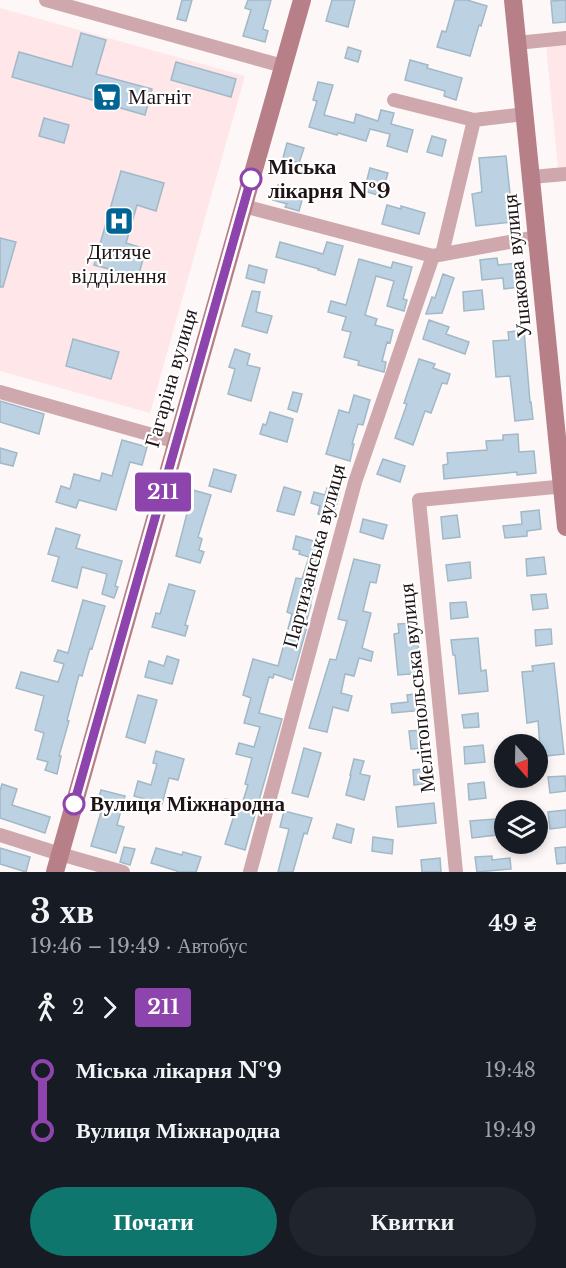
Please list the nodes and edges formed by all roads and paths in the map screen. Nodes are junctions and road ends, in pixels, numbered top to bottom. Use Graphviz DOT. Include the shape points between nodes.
graph roads {
  1 [pos="46,0"];
  2 [pos="302,0"];
  3 [pos="513,0"];
  4 [pos="84,5"];
  5 [pos="566,38"];
  6 [pos="518,43"];
  7 [pos="283,66"];
  8 [pos="394,100"];
  9 [pos="525,114"];
  10 [pos="474,120"];
  11 [pos="566,174"];
  12 [pos="531,177"];
  13 [pos="244,206"];
  14 [pos="537,237"];
  15 [pos="437,255"];
  16 [pos="0,392"];
  17 [pos="177,442"];
  18 [pos="564,487"];
  19 [pos="566,527"];
  20 [pos="0,835"];
  21 [pos="58,863"];
  22 [pos="123,872"];
  23 [pos="250,872"];
  24 [pos="456,872"];
  1 -- 4 [label="street"];
  2 -- 7 [label="street, Гагаріна вулиця"];
  3 -- 6 [label="street, Ушакова вулиця"];
  4 -- 7 [label="street"];
  5 -- 6 [label="street"];
  6 -- 9 [label="street, Ушакова вулиця"];
  7 -- 13 [label="street, Гагаріна вулиця"];
  8 -- 10 [label="street"];
  9 -- 10 [label="street"];
  9 -- 12 [label="street, Ушакова вулиця"];
  10 -- 15 [label="street, Партизанська вулиця"];
  11 -- 12 [label="street"];
  12 -- 14 [label="street, Ушакова вулиця"];
  13 -- 15 [label="street"];
  13 -- 17 [label="street, Гагаріна вулиця"];
  14 -- 15 [label="street"];
  14 -- 18 [label="street, Ушакова вулиця"];
  15 -- 23 [label="street, Партизанська вулиця" via="355,482"];
  16 -- 17 [label="street"];
  17 -- 21 [label="street, Гагаріна вулиця"];
  18 -- 19 [label="street, Ушакова вулиця"];
  18 -- 24 [label="street, Мелітопольська вулиця" via="419,500"];
  20 -- 21 [label="street"];
  21 -- 22 [label="street"];
}
